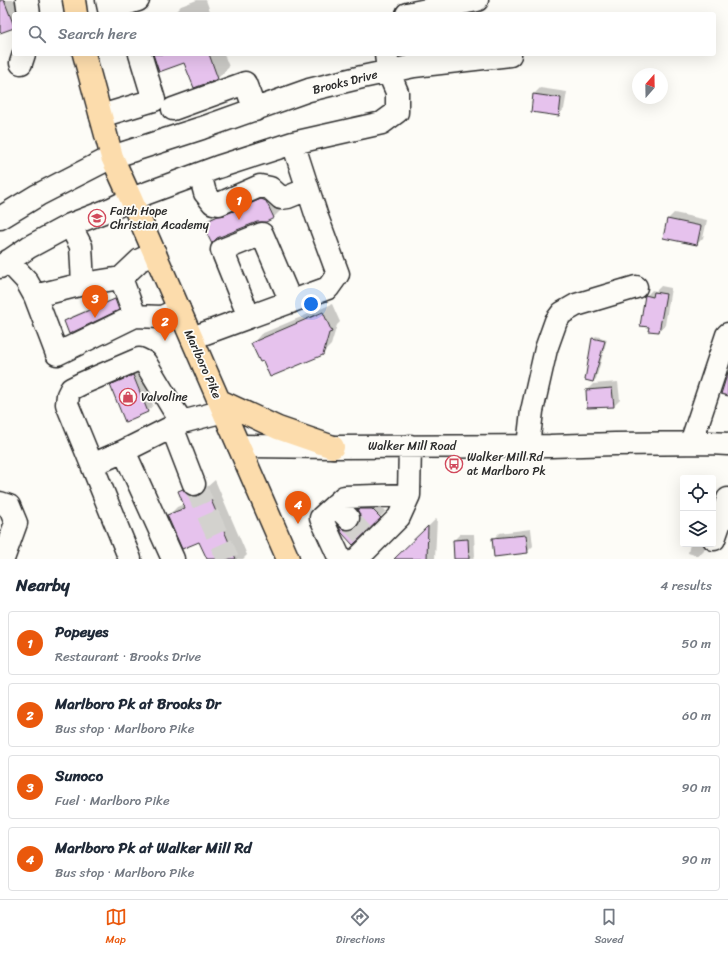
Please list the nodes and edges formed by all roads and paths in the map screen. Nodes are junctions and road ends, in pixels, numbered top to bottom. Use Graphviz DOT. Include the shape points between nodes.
graph roads {
  1 [pos="27,0"];
  2 [pos="74,0"];
  3 [pos="138,0"];
  4 [pos="477,0"];
  5 [pos="109,8"];
  6 [pos="28,12"];
  7 [pos="76,12"];
  8 [pos="417,12"];
  9 [pos="85,56"];
  10 [pos="141,56"];
  11 [pos="501,56"];
  12 [pos="387,63"];
  13 [pos="163,104"];
  14 [pos="255,110"];
  15 [pos="101,116"];
  16 [pos="183,135"];
  17 [pos="293,143"];
  18 [pos="112,157"];
  19 [pos="200,174"];
  20 [pos="308,189"];
  21 [pos="132,199"];
  22 [pos="0,218"];
  23 [pos="70,225"];
  24 [pos="155,253"];
  25 [pos="4,264"];
  26 [pos="121,278"];
  27 [pos="83,284"];
  28 [pos="636,287"];
  29 [pos="35,296"];
  30 [pos="291,302"];
  31 [pos="179,308"];
  32 [pos="135,316"];
  33 [pos="249,317"];
  34 [pos="728,334"];
  35 [pos="192,338"];
  36 [pos="222,406"];
  37 [pos="177,425"];
  38 [pos="691,443"];
  39 [pos="728,444"];
  40 [pos="239,446"];
  41 [pos="410,446"];
  42 [pos="528,446"];
  43 [pos="333,447"];
  44 [pos="124,452"];
  45 [pos="92,465"];
  46 [pos="194,484"];
  47 [pos="410,495"];
  48 [pos="728,498"];
  49 [pos="0,503"];
  50 [pos="716,533"];
  51 [pos="365,547"];
  52 [pos="3,559"];
  53 [pos="130,559"];
  54 [pos="173,559"];
  55 [pos="288,559"];
  56 [pos="340,559"];
  1 -- 6 [label="street"];
  2 -- 7 [label="main road"];
  3 -- 5 [label="street"];
  4 -- 8 [label="street"];
  9 -- 15 [label="main road, Marlboro Pike"];
  10 -- 13 [label="street"];
  11 -- 12 [label="street" via="414,66"];
  12 -- 14 [label="street, Brooks Drive" via="362,77 309,90"];
  12 -- 17 [label="street, Brooks Drive" via="397,92 397,112 382,123"];
  13 -- 14 [label="street" via="245,83"];
  13 -- 15 [label="street"];
  13 -- 16 [label="street"];
  14 -- 16 [label="street, Brooks Drive"];
  15 -- 18 [label="main road, Marlboro Pike"];
  16 -- 18 [label="street, Brooks Drive"];
  17 -- 19 [label="street, Brooks Drive"];
  17 -- 20 [label="street"];
  18 -- 21 [label="main road, Marlboro Pike"];
  18 -- 22 [label="street, Brooks Drive" via="38,195"];
  19 -- 20 [label="street" via="205,194 213,203 219,204 260,186 270,188 281,198"];
  19 -- 21 [label="street, Brooks Drive"];
  20 -- 30 [label="street" via="338,274 328,288"];
  21 -- 23 [label="street, Brooks Drive"];
  21 -- 24 [label="main road, Marlboro Pike"];
  23 -- 25 [label="street, Brooks Drive"];
  23 -- 27 [label="street" via="81,246"];
  24 -- 26 [label="street" via="140,260"];
  24 -- 31 [label="main road, Marlboro Pike"];
  25 -- 29 [label="street" via="26,280"];
  26 -- 27 [label="street"];
  26 -- 32 [label="street"];
  27 -- 29 [label="street"];
  28 -- 42 [label="street" via="576,305 556,321 546,349 532,411"];
  29 -- 32 [label="street" via="57,354"];
  30 -- 33 [label="street"];
  30 -- 33 [label="street" via="262,234 222,250"];
  31 -- 32 [label="street" via="162,316"];
  31 -- 35 [label="main road, Marlboro Pike"];
  33 -- 35 [label="street"];
  34 -- 38 [label="street"];
  35 -- 36 [label="main road, Marlboro Pike"];
  36 -- 37 [label="street"];
  36 -- 40 [label="main road, Marlboro Pike"];
  36 -- 43 [label="main road"];
  37 -- 44 [label="street"];
  37 -- 45 [label="street" via="172,407 145,362 139,359 83,383 71,389 67,404"];
  37 -- 46 [label="street"];
  38 -- 39 [label="street, Walker Mill Road"];
  38 -- 42 [label="street, Walker Mill Road"];
  40 -- 43 [label="street, Walker Mill Road"];
  40 -- 55 [label="main road, Marlboro Pike"];
  41 -- 42 [label="street, Walker Mill Road"];
  41 -- 43 [label="street, Walker Mill Road"];
  41 -- 47 [label="street"];
  44 -- 45 [label="street"];
  44 -- 54 [label="street"];
  45 -- 53 [label="street"];
  47 -- 51 [label="street" via="399,517"];
  47 -- 56 [label="street" via="344,496 342,512 321,518"];
  48 -- 50 [label="street"];
  49 -- 52 [label="street" via="9,506 16,523"];
}
